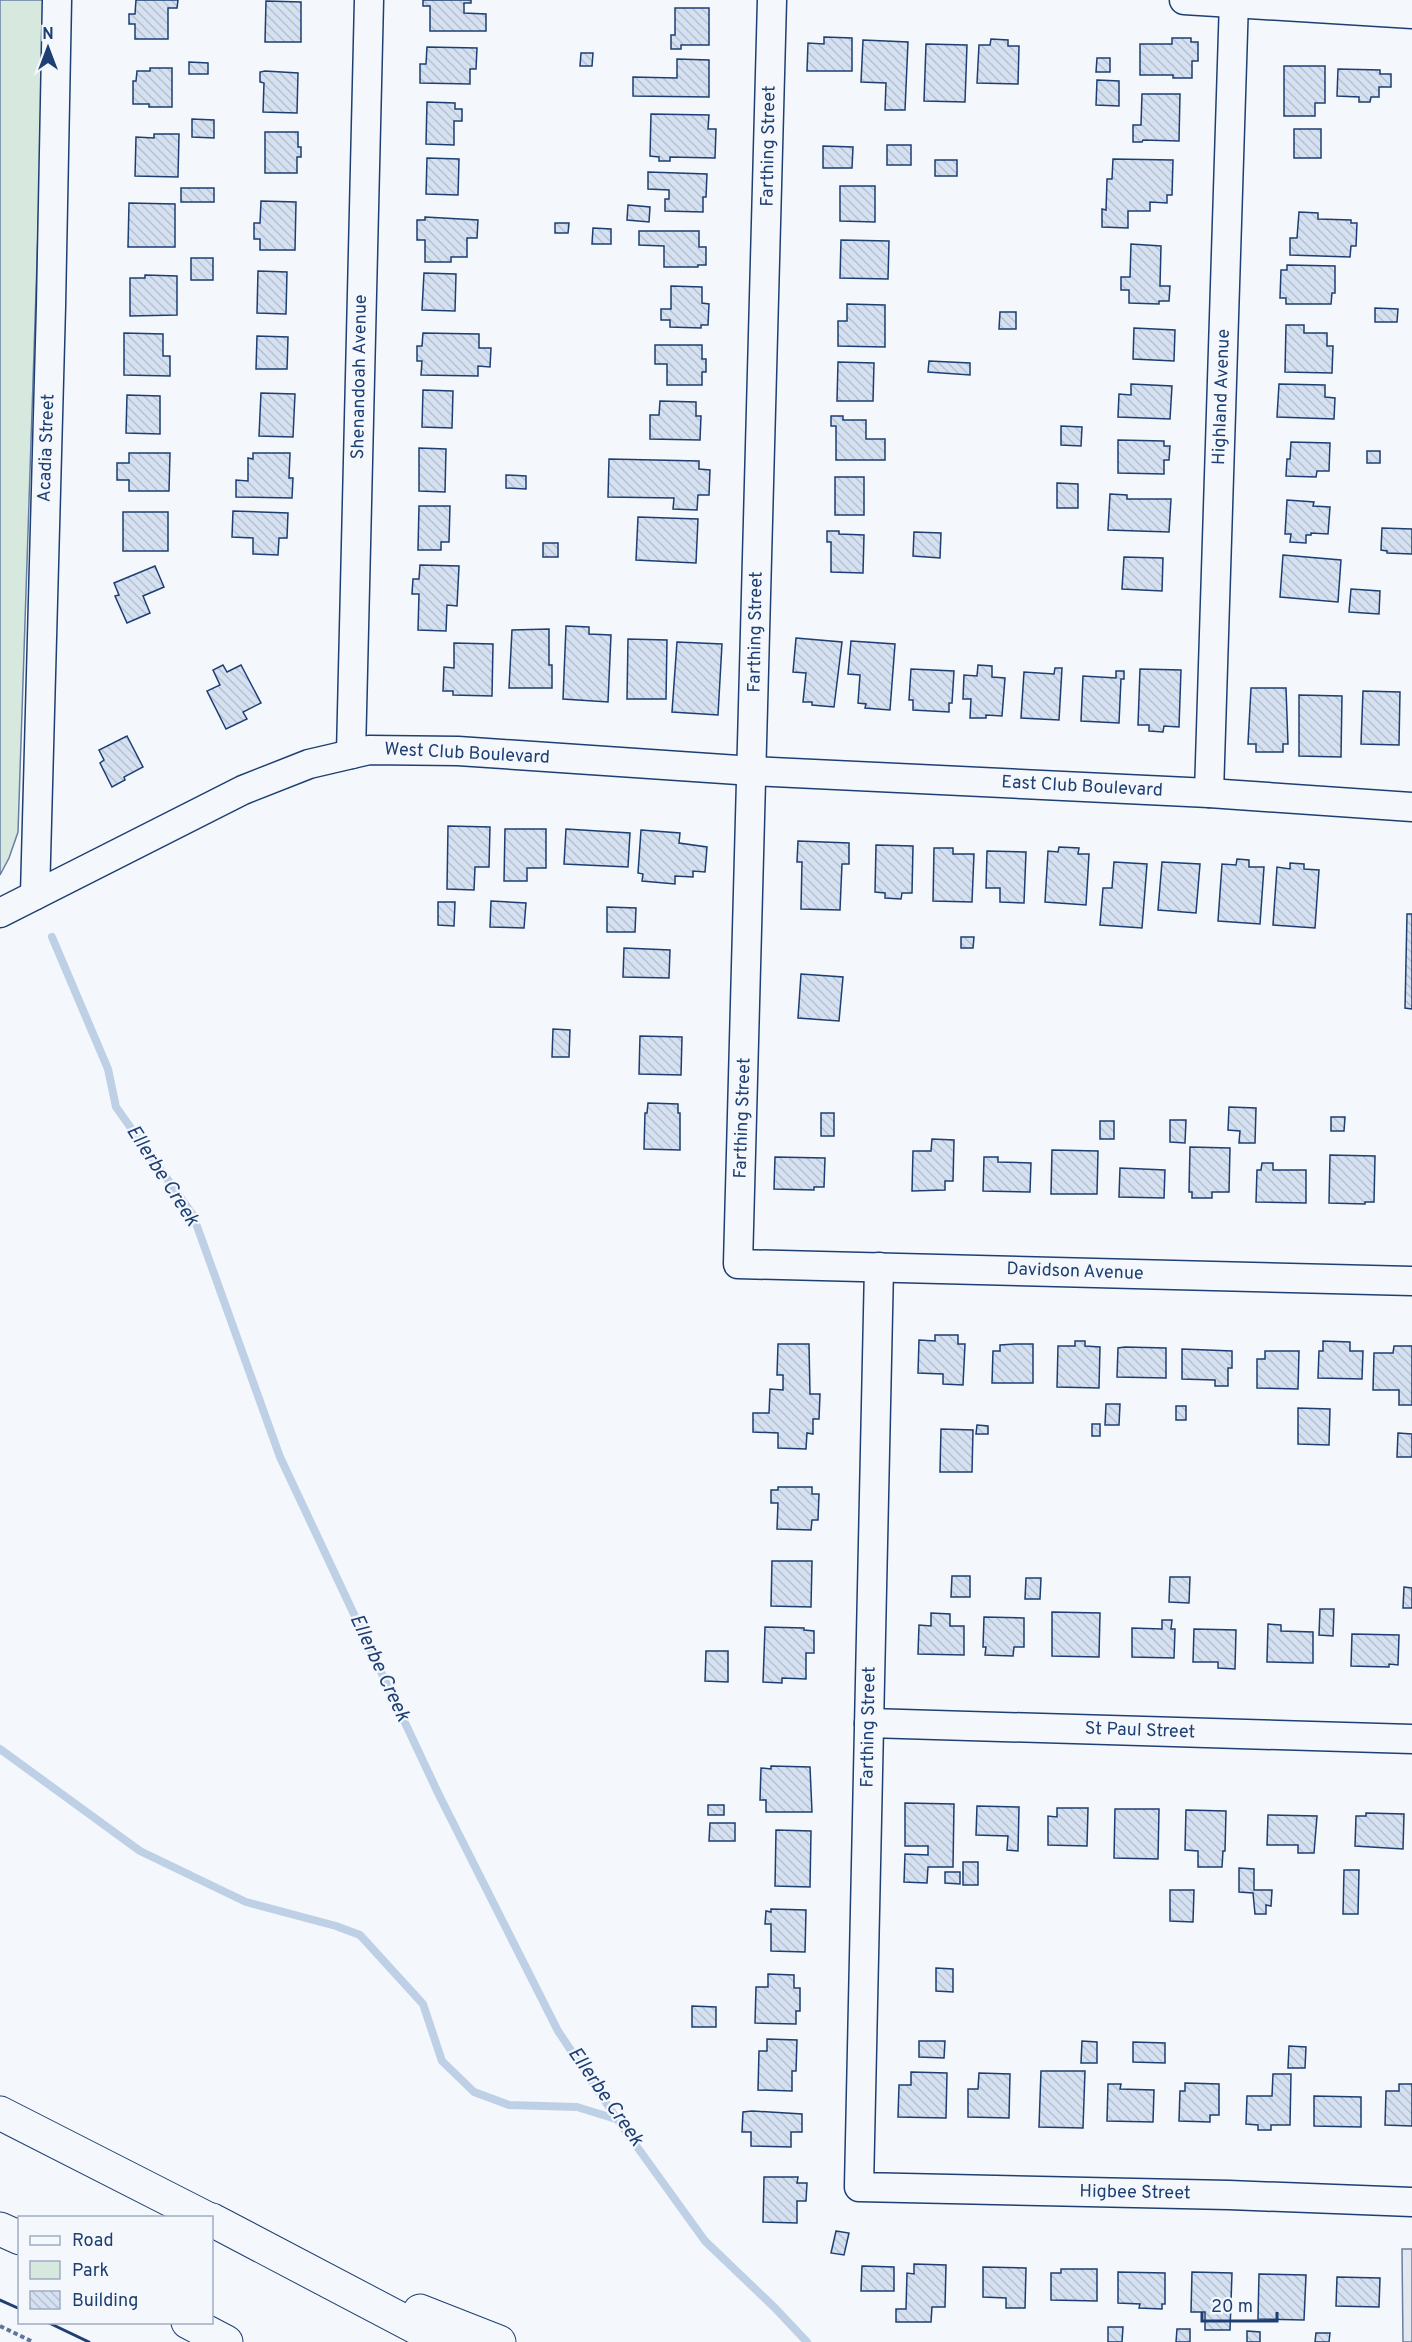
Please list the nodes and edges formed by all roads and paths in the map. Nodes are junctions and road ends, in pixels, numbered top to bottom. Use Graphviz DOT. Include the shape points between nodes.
graph roads {
  1 [pos="57,0"];
  2 [pos="369,0"];
  3 [pos="772,0"];
  4 [pos="1184,0"];
  5 [pos="1234,2"];
  6 [pos="1412,14"];
  7 [pos="351,754"];
  8 [pos="753,771"];
  9 [pos="1209,794"];
  10 [pos="1412,807"];
  11 [pos="35,895"];
  12 [pos="0,913"];
  13 [pos="738,1264"];
  14 [pos="879,1267"];
  15 [pos="1412,1281"];
  16 [pos="869,1723"];
  17 [pos="1412,1739"];
  18 [pos="0,2113"];
  19 [pos="859,2187"];
  20 [pos="1412,2202"];
  21 [pos="204,2216"];
  22 [pos="213,2221"];
  23 [pos="0,2229"];
  24 [pos="18,2237"];
  25 [pos="284,2257"];
  26 [pos="192,2324"];
  27 [pos="0,2326"];
  28 [pos="33,2342"];
  29 [pos="226,2342"];
  30 [pos="444,2342"];
  31 [pos="499,2342"];
  1 -- 11 [label="street, Acadia Street"];
  2 -- 7 [label="street, Shenandoah Avenue"];
  3 -- 8 [label="street, Farthing Street"];
  4 -- 5 [label="street"];
  5 -- 6 [label="street"];
  5 -- 9 [label="street, Highland Avenue"];
  7 -- 8 [label="street, West Club Boulevard" via="392,749 458,751"];
  7 -- 11 [label="street, West Club Boulevard" via="309,764 243,790"];
  8 -- 9 [label="street, East Club Boulevard"];
  8 -- 13 [label="street, Farthing Street"];
  9 -- 10 [label="street, East Club Boulevard"];
  11 -- 12 [label="street, West Club Boulevard"];
  13 -- 14 [label="street, Davidson Avenue"];
  14 -- 15 [label="street, Davidson Avenue"];
  14 -- 16 [label="street, Farthing Street"];
  16 -- 17 [label="street, St Paul Street"];
  16 -- 19 [label="street, Farthing Street"];
  18 -- 21 [label="highway"];
  19 -- 20 [label="street, Higbee Street"];
  22 -- 25 [label="highway"];
  23 -- 24 [label="highway"];
  25 -- 30 [label="highway"];
  25 -- 31 [label="highway"];
  26 -- 29 [label="highway"];
  27 -- 28 [label="path"];
}
